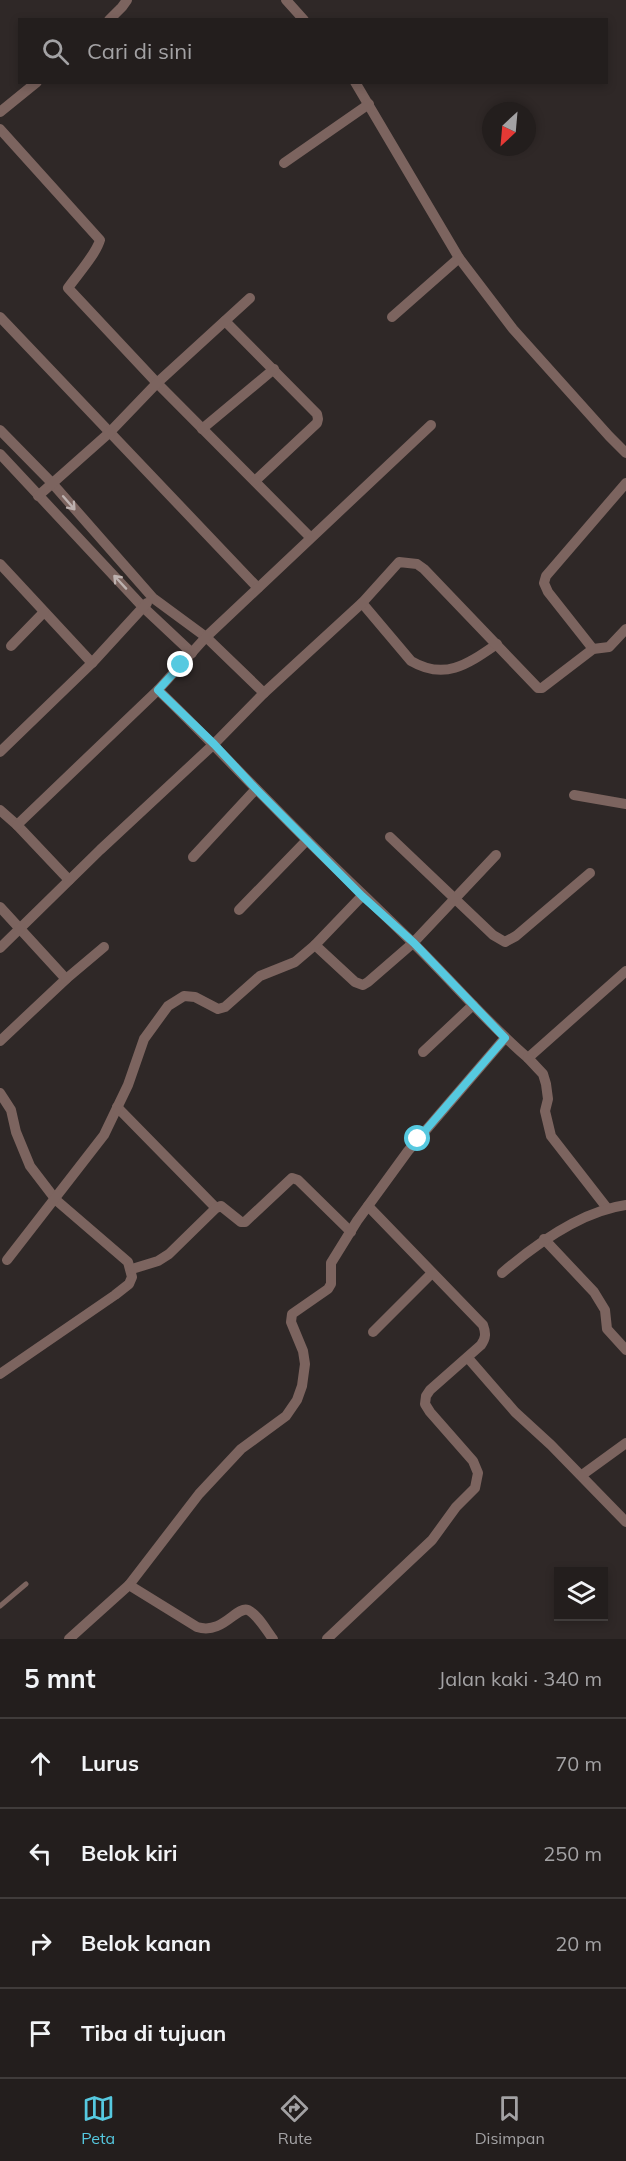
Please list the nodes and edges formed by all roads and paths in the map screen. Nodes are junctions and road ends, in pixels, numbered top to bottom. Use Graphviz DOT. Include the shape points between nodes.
graph roads {
  1 [pos="126,0"];
  2 [pos="286,0"];
  3 [pos="110,18"];
  4 [pos="301,18"];
  5 [pos="35,84"];
  6 [pos="356,84"];
  7 [pos="369,104"];
  8 [pos="0,112"];
  9 [pos="2,135"];
  10 [pos="284,163"];
  11 [pos="459,258"];
  12 [pos="250,298"];
  13 [pos="392,316"];
  14 [pos="0,317"];
  15 [pos="225,321"];
  16 [pos="9,327"];
  17 [pos="0,336"];
  18 [pos="274,369"];
  19 [pos="157,383"];
  20 [pos="432,425"];
  21 [pos="202,429"];
  22 [pos="0,430"];
  23 [pos="109,433"];
  24 [pos="626,453"];
  25 [pos="0,454"];
  26 [pos="255,482"];
  27 [pos="52,483"];
  28 [pos="626,483"];
  29 [pos="38,496"];
  30 [pos="310,537"];
  31 [pos="0,564"];
  32 [pos="258,588"];
  33 [pos="153,598"];
  34 [pos="362,603"];
  35 [pos="143,607"];
  36 [pos="44,612"];
  37 [pos="626,629"];
  38 [pos="206,637"];
  39 [pos="497,644"];
  40 [pos="10,646"];
  41 [pos="593,649"];
  42 [pos="192,653"];
  43 [pos="92,663"];
  44 [pos="158,690"];
  45 [pos="264,693"];
  46 [pos="214,744"];
  47 [pos="0,752"];
  48 [pos="256,789"];
  49 [pos="574,795"];
  50 [pos="626,804"];
  51 [pos="0,810"];
  52 [pos="17,825"];
  53 [pos="390,837"];
  54 [pos="307,840"];
  55 [pos="496,855"];
  56 [pos="193,858"];
  57 [pos="590,873"];
  58 [pos="69,880"];
  59 [pos="362,896"];
  60 [pos="455,898"];
  61 [pos="0,907"];
  62 [pos="239,910"];
  63 [pos="20,928"];
  64 [pos="414,943"];
  65 [pos="315,945"];
  66 [pos="104,947"];
  67 [pos="0,948"];
  68 [pos="626,971"];
  69 [pos="66,979"];
  70 [pos="473,1005"];
  71 [pos="505,1038"];
  72 [pos="0,1041"];
  73 [pos="423,1052"];
  74 [pos="528,1059"];
  75 [pos="0,1093"];
  76 [pos="117,1107"];
  77 [pos="56,1200"];
  78 [pos="626,1205"];
  79 [pos="368,1206"];
  80 [pos="216,1208"];
  81 [pos="607,1208"];
  82 [pos="351,1232"];
  83 [pos="544,1239"];
  84 [pos="8,1260"];
  85 [pos="132,1269"];
  86 [pos="432,1273"];
  87 [pos="502,1273"];
  88 [pos="373,1332"];
  89 [pos="626,1350"];
  90 [pos="468,1358"];
  91 [pos="0,1374"];
  92 [pos="626,1443"];
  93 [pos="582,1475"];
  94 [pos="626,1522"];
  95 [pos="27,1584"];
  96 [pos="129,1585"];
  97 [pos="0,1606"];
  98 [pos="334,1637"];
  99 [pos="69,1639"];
  100 [pos="273,1639"];
  1 -- 3 [label="street"];
  2 -- 4 [label="street"];
  5 -- 8 [label="street"];
  6 -- 7 [label="street"];
  7 -- 10 [label="street"];
  7 -- 11 [label="street"];
  9 -- 19 [label="street" via="100,240 98,250 68,288"];
  11 -- 13 [label="street"];
  11 -- 24 [label="street" via="513,329"];
  12 -- 15 [label="street"];
  14 -- 16 [label="street"];
  15 -- 18 [label="street"];
  15 -- 19 [label="street"];
  16 -- 17 [label="street"];
  16 -- 23 [label="street"];
  18 -- 21 [label="street"];
  18 -- 26 [label="street" via="318,419"];
  19 -- 21 [label="street"];
  19 -- 23 [label="street"];
  20 -- 30 [label="street"];
  21 -- 26 [label="street"];
  22 -- 27 [label="street"];
  23 -- 27 [label="street"];
  23 -- 32 [label="street"];
  25 -- 29 [label="street"];
  26 -- 30 [label="street"];
  27 -- 29 [label="street"];
  27 -- 33 [label="street, one-way"];
  28 -- 41 [label="street" via="544,583"];
  35 -- 29 [label="street, one-way"];
  30 -- 32 [label="street"];
  31 -- 36 [label="street"];
  32 -- 38 [label="street"];
  33 -- 35 [label="street"];
  33 -- 38 [label="street"];
  34 -- 39 [label="street" via="411,661 420,666 461,667"];
  34 -- 39 [label="street" via="399,562 417,564"];
  34 -- 45 [label="street"];
  35 -- 42 [label="street"];
  35 -- 43 [label="street"];
  36 -- 40 [label="street"];
  36 -- 43 [label="street"];
  37 -- 41 [label="street" via="609,647"];
  38 -- 42 [label="street"];
  38 -- 45 [label="street"];
  39 -- 41 [label="street" via="538,688"];
  42 -- 44 [label="street"];
  43 -- 47 [label="street"];
  44 -- 46 [label="street"];
  44 -- 52 [label="street"];
  45 -- 46 [label="street"];
  46 -- 48 [label="street"];
  46 -- 58 [label="street"];
  48 -- 54 [label="street"];
  48 -- 56 [label="street"];
  49 -- 50 [label="street"];
  51 -- 52 [label="street"];
  52 -- 58 [label="street"];
  53 -- 60 [label="street"];
  54 -- 59 [label="street"];
  54 -- 62 [label="street"];
  55 -- 60 [label="street"];
  57 -- 60 [label="street" via="505,942"];
  58 -- 63 [label="street"];
  59 -- 64 [label="street"];
  59 -- 65 [label="street"];
  60 -- 64 [label="street"];
  61 -- 63 [label="street"];
  63 -- 67 [label="street"];
  63 -- 69 [label="street"];
  64 -- 65 [label="street" via="363,984 354,982"];
  64 -- 70 [label="street"];
  65 -- 76 [label="street" via="295,962 260,976 225,1007 218,1009 184,996 168,1006 144,1039"];
  66 -- 69 [label="street"];
  68 -- 74 [label="street"];
  69 -- 72 [label="street"];
  70 -- 71 [label="street"];
  70 -- 73 [label="street"];
  71 -- 74 [label="street"];
  71 -- 79 [label="street" via="408,1151"];
  74 -- 81 [label="street" via="543,1074 546,1084 545,1111 551,1136"];
  75 -- 77 [label="street" via="11,1110 30,1166"];
  76 -- 77 [label="street" via="104,1135"];
  76 -- 80 [label="street"];
  77 -- 84 [label="street"];
  77 -- 85 [label="street"];
  78 -- 81 [label="street"];
  79 -- 82 [label="street"];
  79 -- 86 [label="street"];
  80 -- 82 [label="street" via="222,1206 245,1222 292,1178"];
  80 -- 85 [label="street" via="169,1254"];
  81 -- 83 [label="street"];
  82 -- 96 [label="street" via="332,1263 328,1289 291,1317 305,1364 297,1400 286,1416 241,1449 199,1494"];
  83 -- 87 [label="street"];
  83 -- 89 [label="street" via="594,1292 604,1310 607,1329"];
  85 -- 91 [label="street" via="129,1284"];
  86 -- 88 [label="street"];
  86 -- 90 [label="street" via="486,1332 485,1339"];
  90 -- 93 [label="street" via="514,1412"];
  90 -- 98 [label="street" via="429,1390 425,1404 473,1461 478,1473 475,1488 432,1540"];
  92 -- 93 [label="street"];
  93 -- 94 [label="street"];
  95 -- 97 [label="lane"];
  96 -- 99 [label="street"];
  96 -- 100 [label="street" via="206,1630 247,1610"];
}
